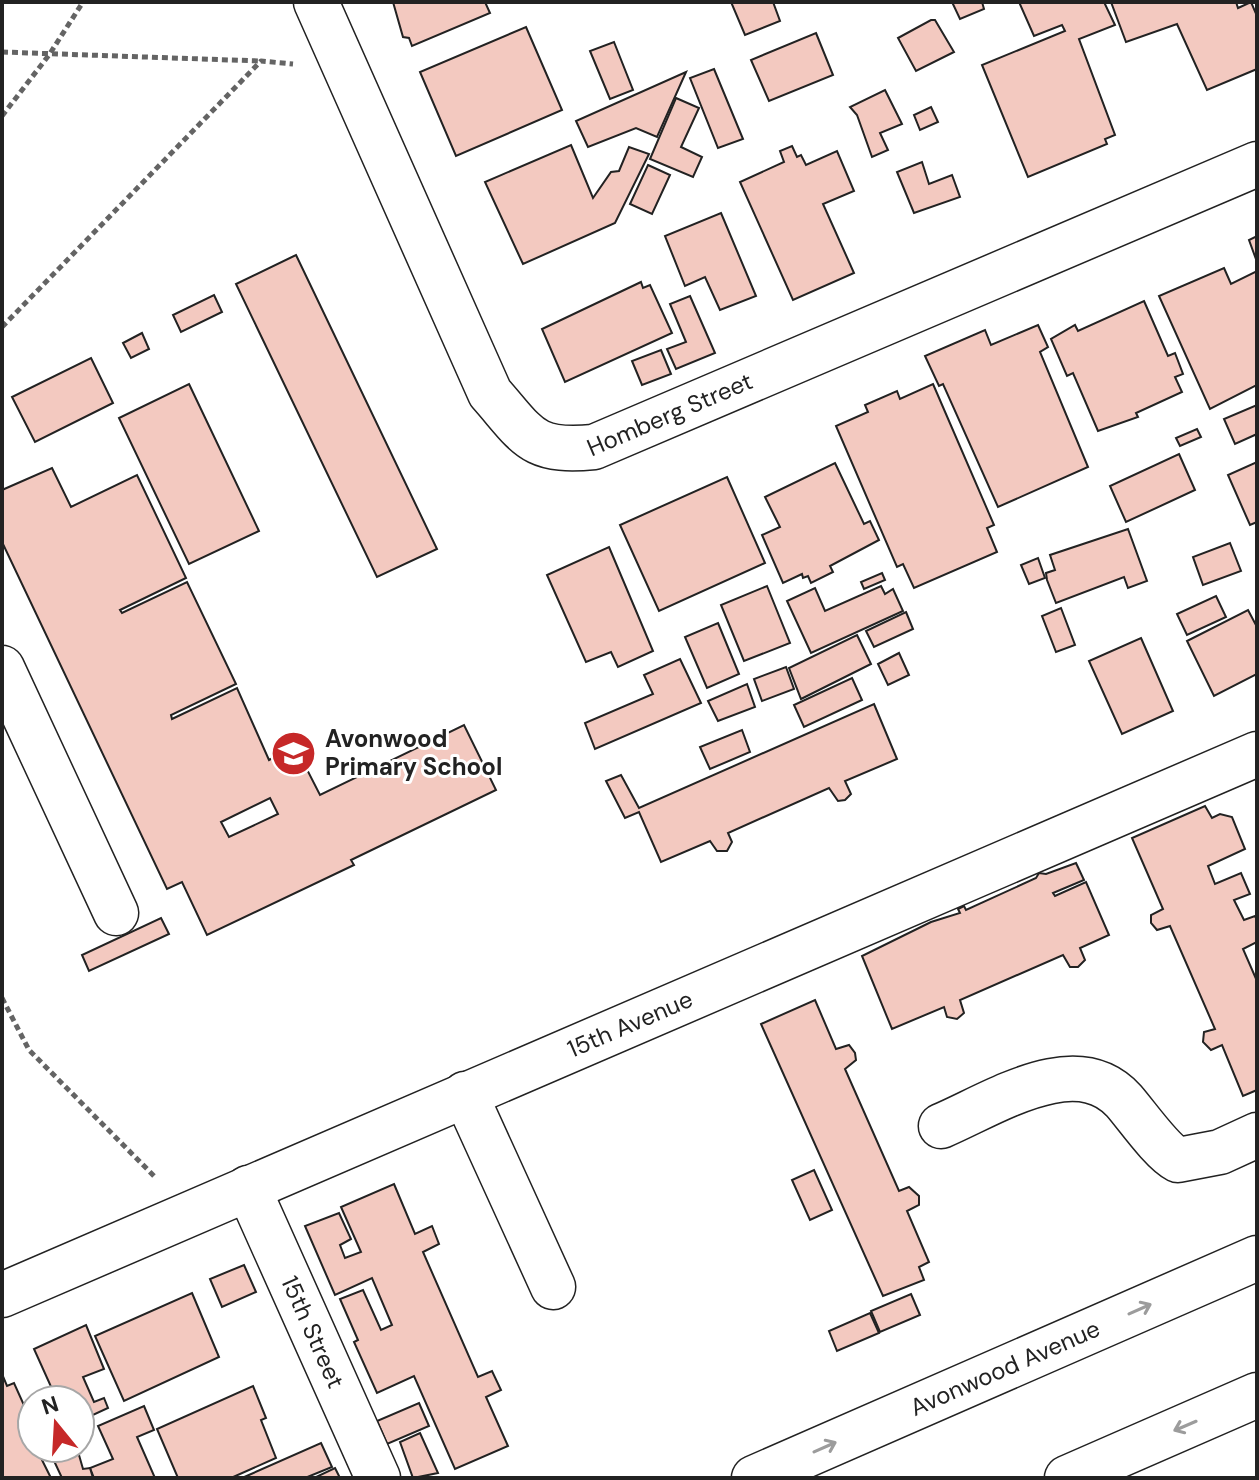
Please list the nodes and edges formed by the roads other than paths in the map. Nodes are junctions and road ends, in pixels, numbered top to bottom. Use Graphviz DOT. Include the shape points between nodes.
graph roads {
  1 [pos="316,2"];
  2 [pos="1257,164"];
  3 [pos="2,668"];
  4 [pos="1252,769"];
  5 [pos="116,913"];
  6 [pos="465,1094"];
  7 [pos="941,1126"];
  8 [pos="1257,1135"];
  9 [pos="248,1188"];
  10 [pos="1257,1258"];
  11 [pos="553,1287"];
  12 [pos="2,1295"];
  13 [pos="1257,1395"];
  14 [pos="378,1478"];
  15 [pos="754,1478"];
  16 [pos="1067,1478"];
  1 -- 2 [label="street, Homberg Street" via="490,393 530,437 559,451 594,447"];
  3 -- 5 [label="street"];
  4 -- 6 [label="street, 15th Avenue"];
  6 -- 9 [label="street, 15th Avenue"];
  6 -- 11 [label="street"];
  7 -- 8 [label="street" via="1055,1077 1081,1077 1117,1094 1178,1160 1220,1152"];
  9 -- 12 [label="street, 15th Avenue"];
  9 -- 14 [label="street, 15th Street"];
  15 -- 10 [label="street, Avonwood Avenue, one-way"];
  13 -- 16 [label="street, one-way"];
}
